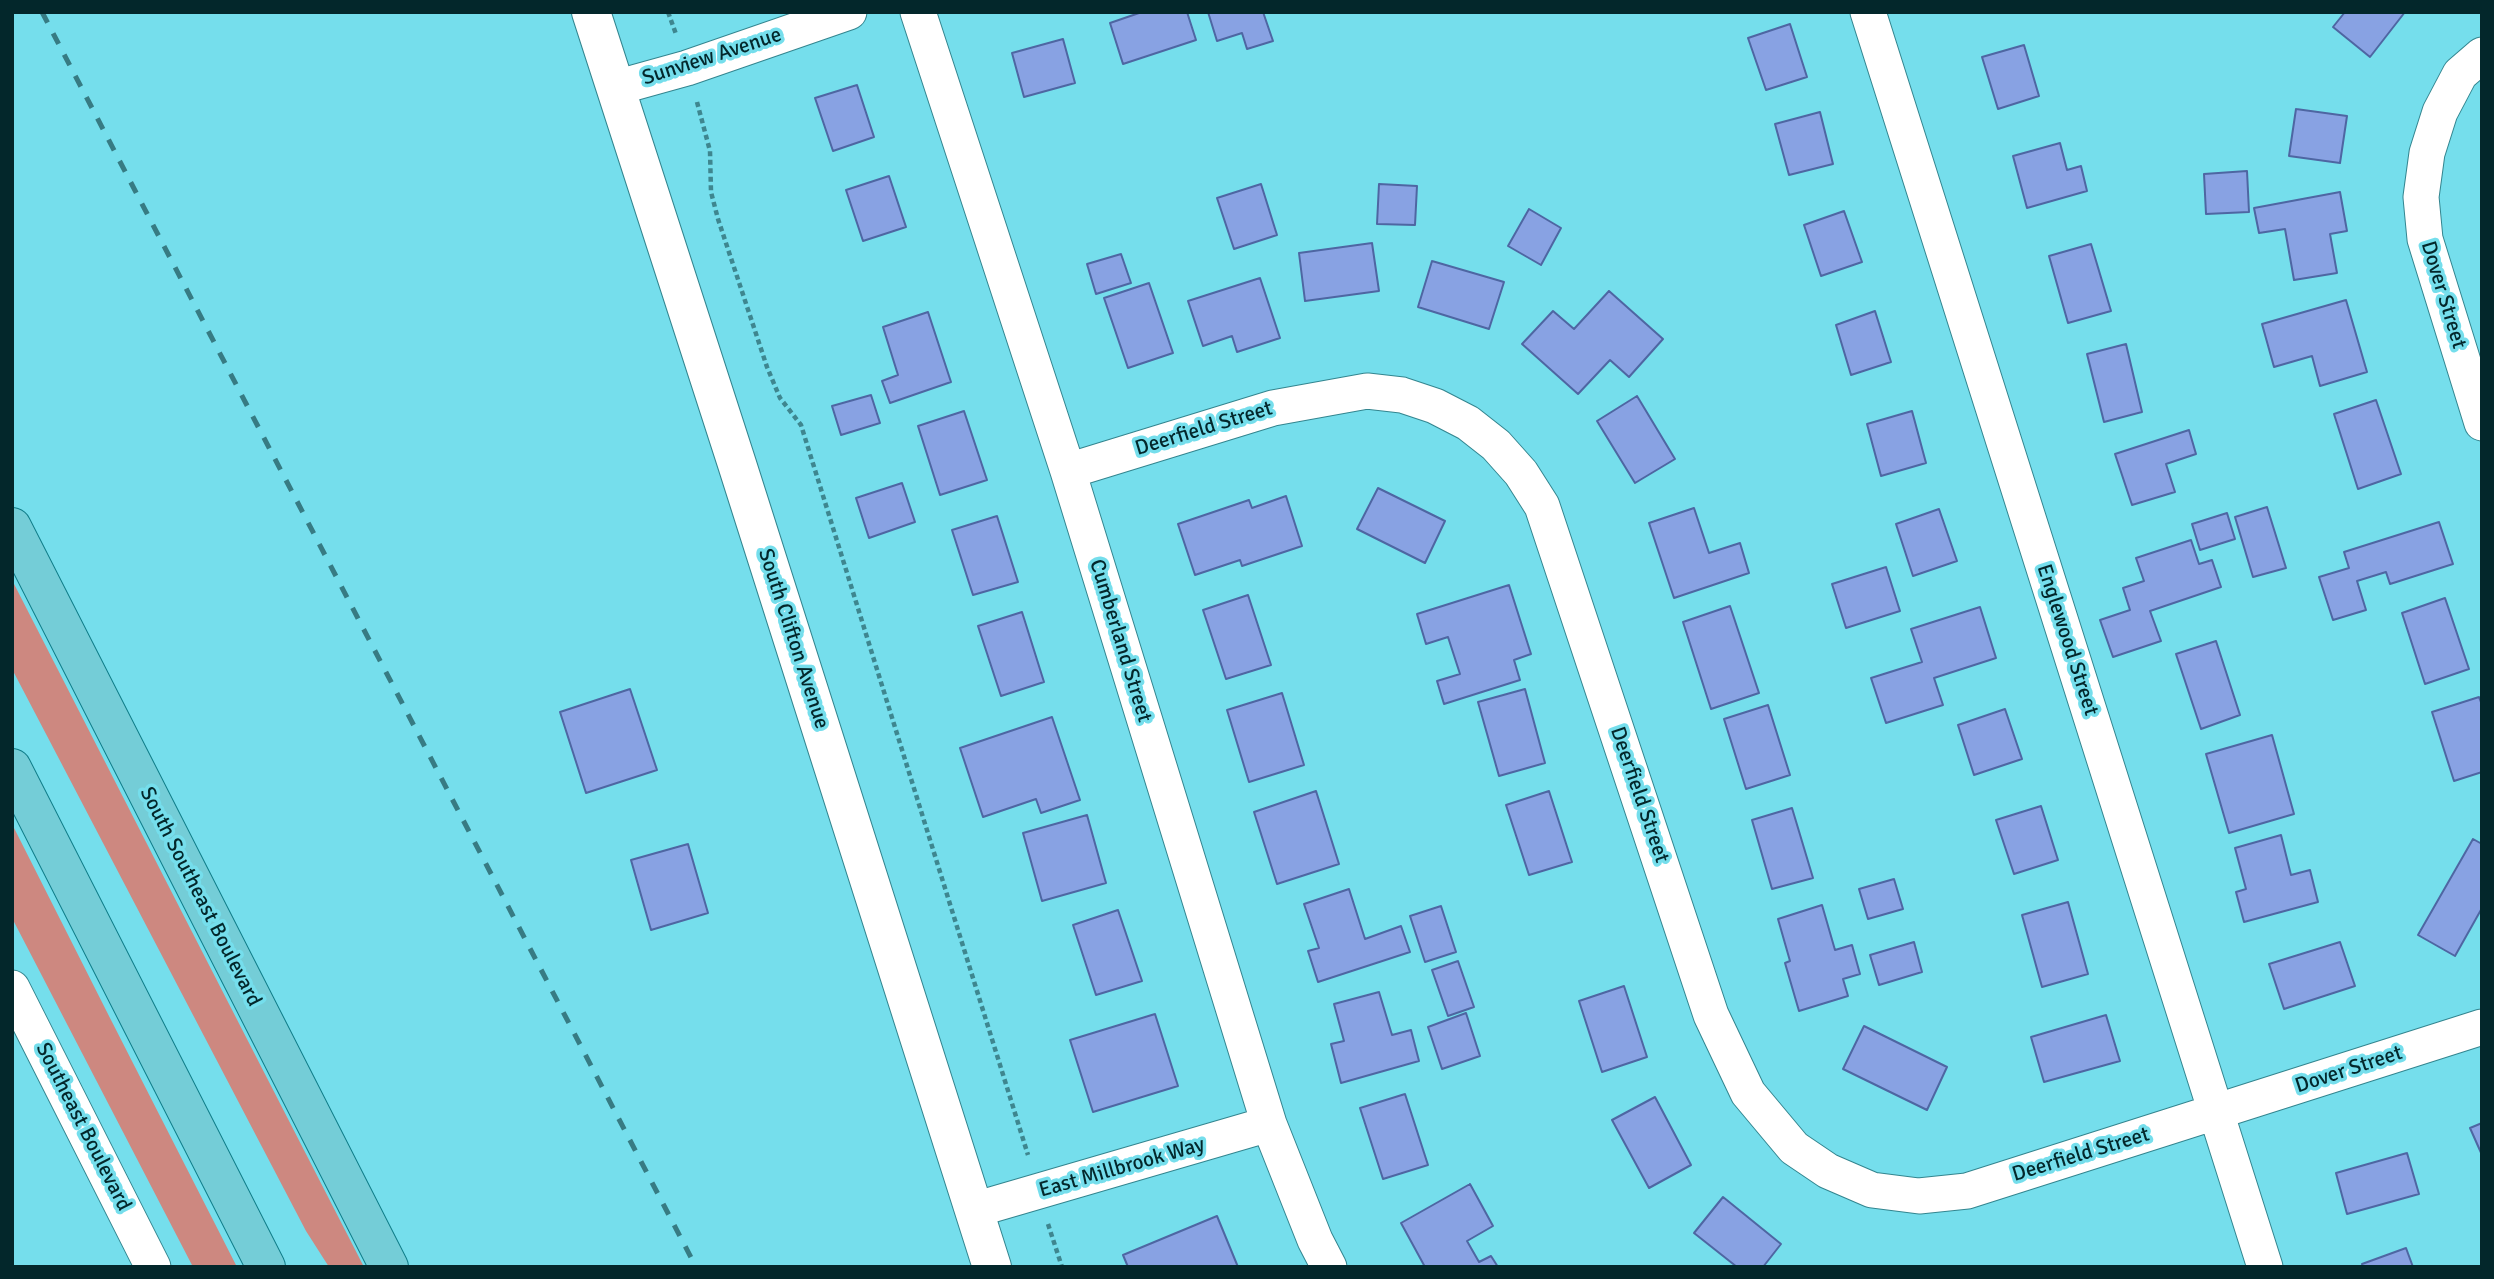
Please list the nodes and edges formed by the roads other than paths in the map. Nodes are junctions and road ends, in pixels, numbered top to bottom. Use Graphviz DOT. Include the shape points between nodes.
graph roads {
  1 [pos="591,12"];
  2 [pos="849,12"];
  3 [pos="918,12"];
  4 [pos="1868,12"];
  5 [pos="2482,55"];
  6 [pos="615,88"];
  7 [pos="2482,423"];
  8 [pos="1068,471"];
  9 [pos="12,527"];
  10 [pos="12,768"];
  11 [pos="12,988"];
  12 [pos="2482,1027"];
  13 [pos="2216,1113"];
  14 [pos="1269,1124"];
  15 [pos="974,1210"];
  16 [pos="153,1267"];
  17 [pos="266,1267"];
  18 [pos="389,1267"];
  19 [pos="992,1267"];
  20 [pos="1329,1267"];
  21 [pos="2265,1267"];
  1 -- 6 [label="street, South Clifton Avenue"];
  2 -- 6 [label="street, Sunview Avenue"];
  3 -- 8 [label="street, Cumberland Street"];
  4 -- 13 [label="street, Englewood Street"];
  5 -- 7 [label="street, Dover Street" via="2460,74 2440,112 2427,153 2421,197 2425,239"];
  6 -- 15 [label="street, South Clifton Avenue"];
  8 -- 13 [label="street, Deerfield Street" via="1273,408 1367,391 1402,395 1436,406 1496,445 1542,506 1725,1046 1766,1118 1794,1148 1828,1171 1872,1189 1896,1193 1919,1196 1967,1191"];
  8 -- 14 [label="street, Cumberland Street"];
  9 -- 18 [label="main road, South Southeast Boulevard"];
  10 -- 17 [label="main road"];
  11 -- 16 [label="street, Southeast Boulevard"];
  12 -- 13 [label="street, Dover Street"];
  13 -- 21 [label="street, Englewood Street"];
  14 -- 15 [label="street, East Millbrook Way"];
  14 -- 20 [label="street, Cumberland Street"];
  15 -- 19 [label="street, South Clifton Avenue"];
}
